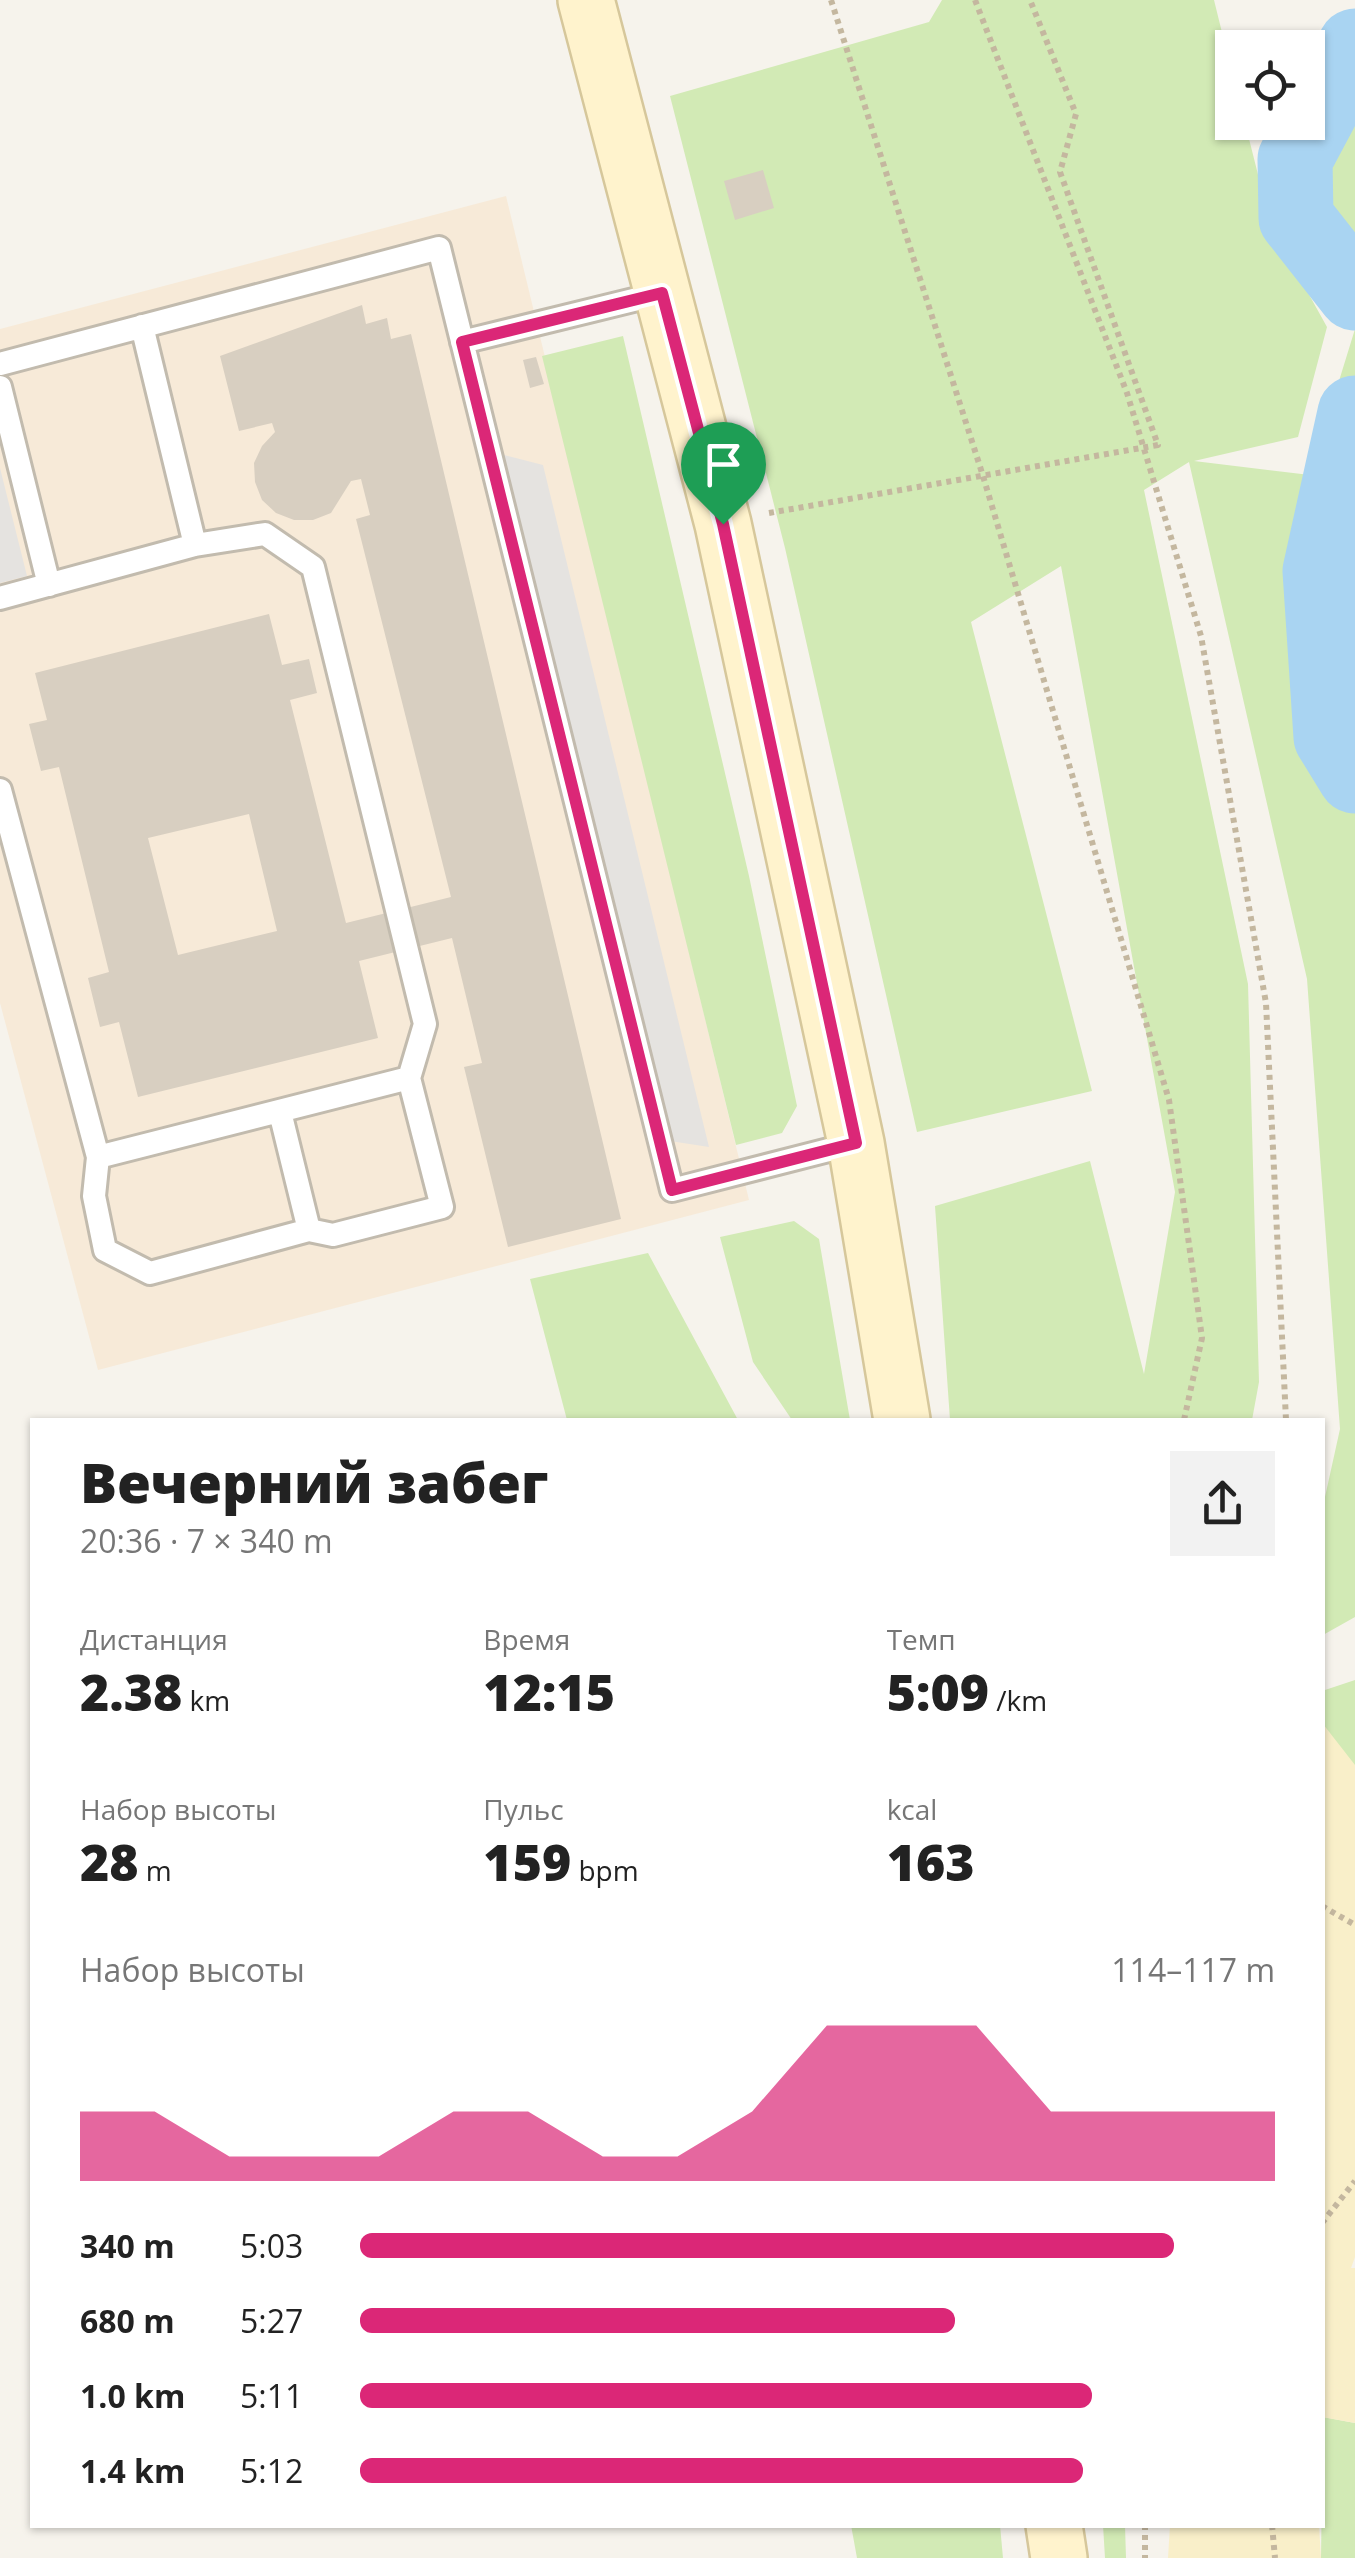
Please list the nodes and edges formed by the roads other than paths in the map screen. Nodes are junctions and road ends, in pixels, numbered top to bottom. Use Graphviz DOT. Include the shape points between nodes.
graph roads {
  1 [pos="586,0"];
  2 [pos="662,293"];
  3 [pos="142,326"];
  4 [pos="462,342"];
  5 [pos="0,364"];
  6 [pos="0,387"];
  7 [pos="195,546"];
  8 [pos="49,585"];
  9 [pos="0,598"];
  10 [pos="0,790"];
  11 [pos="409,1078"];
  12 [pos="280,1112"];
  13 [pos="856,1143"];
  14 [pos="98,1157"];
  15 [pos="308,1230"];
  16 [pos="902,1418"];
  17 [pos="1054,2528"];
  18 [pos="1059,2558"];
  1 -- 2 [label="street"];
  2 -- 4 [label="lane"];
  2 -- 13 [label="street" via="723,524"];
  3 -- 4 [label="lane" via="439,248"];
  3 -- 5 [label="lane"];
  3 -- 7 [label="lane"];
  4 -- 13 [label="lane" via="672,1190"];
  6 -- 8 [label="lane"];
  7 -- 8 [label="lane"];
  7 -- 11 [label="lane" via="265,534 313,567 425,1024"];
  8 -- 9 [label="lane"];
  10 -- 14 [label="lane"];
  11 -- 12 [label="lane"];
  11 -- 15 [label="lane" via="442,1207 333,1234"];
  12 -- 14 [label="lane"];
  12 -- 15 [label="lane"];
  13 -- 16 [label="street"];
  14 -- 15 [label="lane" via="94,1196 105,1250 150,1274"];
  17 -- 18 [label="street"];
}
